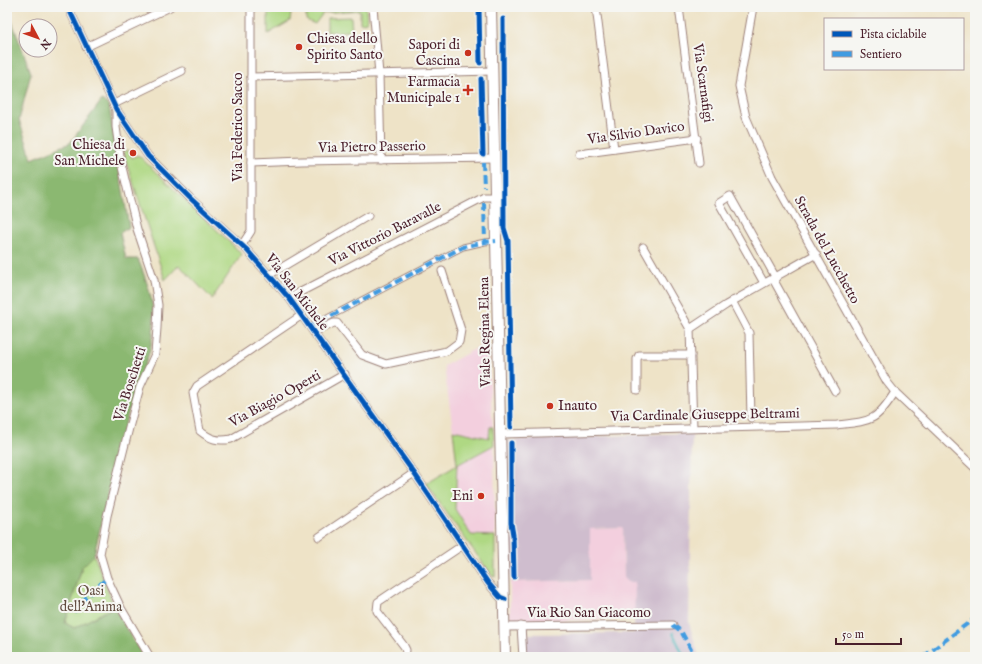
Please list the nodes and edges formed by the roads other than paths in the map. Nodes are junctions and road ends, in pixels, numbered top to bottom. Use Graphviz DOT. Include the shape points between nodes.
graph roads {
  1 [pos="68,7"];
  2 [pos="170,7"];
  3 [pos="251,7"];
  4 [pos="373,7"];
  5 [pos="494,7"];
  6 [pos="596,7"];
  7 [pos="679,7"];
  8 [pos="753,7"];
  9 [pos="86,47"];
  10 [pos="182,71"];
  11 [pos="493,71"];
  12 [pos="379,74"];
  13 [pos="251,77"];
  14 [pos="115,106"];
  15 [pos="697,138"];
  16 [pos="614,149"];
  17 [pos="579,154"];
  18 [pos="494,158"];
  19 [pos="381,160"];
  20 [pos="251,163"];
  21 [pos="700,163"];
  22 [pos="495,197"];
  23 [pos="368,216"];
  24 [pos="496,241"];
  25 [pos="242,245"];
  26 [pos="643,248"];
  27 [pos="816,254"];
  28 [pos="442,271"];
  29 [pos="269,275"];
  30 [pos="775,278"];
  31 [pos="764,283"];
  32 [pos="289,298"];
  33 [pos="732,301"];
  34 [pos="302,315"];
  35 [pos="690,329"];
  36 [pos="312,330"];
  37 [pos="691,355"];
  38 [pos="345,374"];
  39 [pos="637,390"];
  40 [pos="835,390"];
  41 [pos="895,392"];
  42 [pos="751,418"];
  43 [pos="693,428"];
  44 [pos="501,434"];
  45 [pos="975,468"];
  46 [pos="414,473"];
  47 [pos="320,537"];
  48 [pos="463,545"];
  49 [pos="505,599"];
  50 [pos="674,625"];
  51 [pos="521,626"];
  52 [pos="505,627"];
  53 [pos="150,657"];
  54 [pos="405,657"];
  55 [pos="505,657"];
  56 [pos="523,657"];
  1 -- 9 [label="street, Via San Michele"];
  2 -- 9 [label="street"];
  3 -- 13 [label="street, Via Federico Sacco"];
  4 -- 12 [label="street"];
  5 -- 11 [label="main road, Viale Regina Elena"];
  6 -- 16 [label="street"];
  7 -- 15 [label="street, Via Scarnafigi"];
  8 -- 27 [label="street, Strada del Lucchetto" via="742,64 740,95 746,117 772,177"];
  9 -- 14 [label="street, Via San Michele"];
  10 -- 14 [label="street"];
  11 -- 12 [label="street"];
  11 -- 18 [label="main road, Viale Regina Elena"];
  12 -- 13 [label="street"];
  12 -- 19 [label="street"];
  13 -- 20 [label="street, Via Federico Sacco"];
  14 -- 25 [label="street, Via San Michele" via="139,144 157,166"];
  14 -- 53 [label="street, Via Boschetti" via="121,163 137,229 154,280 158,304 155,354 140,387 107,516 100,554 107,578 121,608"];
  15 -- 16 [label="street, Via Silvio Davico"];
  15 -- 21 [label="street, Via Scarnafigi"];
  16 -- 17 [label="street, Via Silvio Davico"];
  18 -- 19 [label="street, Via Pietro Passerio"];
  18 -- 22 [label="main road, Viale Regina Elena"];
  19 -- 20 [label="street, Via Pietro Passerio"];
  20 -- 25 [label="street, Via Federico Sacco" via="251,231"];
  22 -- 24 [label="main road, Viale Regina Elena"];
  22 -- 32 [label="street, Via Vittorio Baravalle" via="484,197"];
  23 -- 29 [label="street"];
  24 -- 36 [label="street" via="463,247"];
  24 -- 44 [label="main road, Viale Regina Elena"];
  25 -- 29 [label="street, Via San Michele"];
  26 -- 35 [label="street"];
  27 -- 30 [label="street"];
  27 -- 41 [label="street, Strada del Lucchetto" via="867,348"];
  28 -- 36 [label="street" via="461,330 459,342 447,351 386,364 362,355 337,323"];
  29 -- 32 [label="street, Via San Michele"];
  30 -- 31 [label="street"];
  30 -- 31 [label="street" via="730,196 719,203"];
  30 -- 40 [label="street"];
  31 -- 33 [label="street"];
  32 -- 34 [label="street, Via San Michele"];
  33 -- 35 [label="street"];
  33 -- 42 [label="street" via="749,333"];
  34 -- 36 [label="street, Via San Michele"];
  34 -- 38 [label="street, Via Biagio Operti" via="197,386 193,394 200,431 213,439 230,439"];
  35 -- 37 [label="street"];
  36 -- 38 [label="street, Via San Michele"];
  37 -- 39 [label="street" via="639,355"];
  37 -- 43 [label="street"];
  38 -- 46 [label="street, Via San Michele"];
  41 -- 43 [label="street, Via Cardinale Giuseppe Beltrami" via="880,414 861,422 837,425"];
  41 -- 45 [label="street, Strada del Lucchetto"];
  43 -- 44 [label="street, Via Cardinale Giuseppe Beltrami"];
  44 -- 49 [label="main road, Viale Regina Elena"];
  46 -- 47 [label="street"];
  46 -- 48 [label="street, Via San Michele"];
  48 -- 49 [label="street, Via San Michele" via="488,583"];
  48 -- 54 [label="street" via="378,602 378,611 406,650"];
  49 -- 52 [label="main road, Viale Regina Elena"];
  50 -- 51 [label="street, Via Rio San Giacomo"];
  51 -- 52 [label="street, Via Rio San Giacomo"];
  51 -- 56 [label="street"];
  52 -- 55 [label="main road, Viale Regina Elena"];
}
